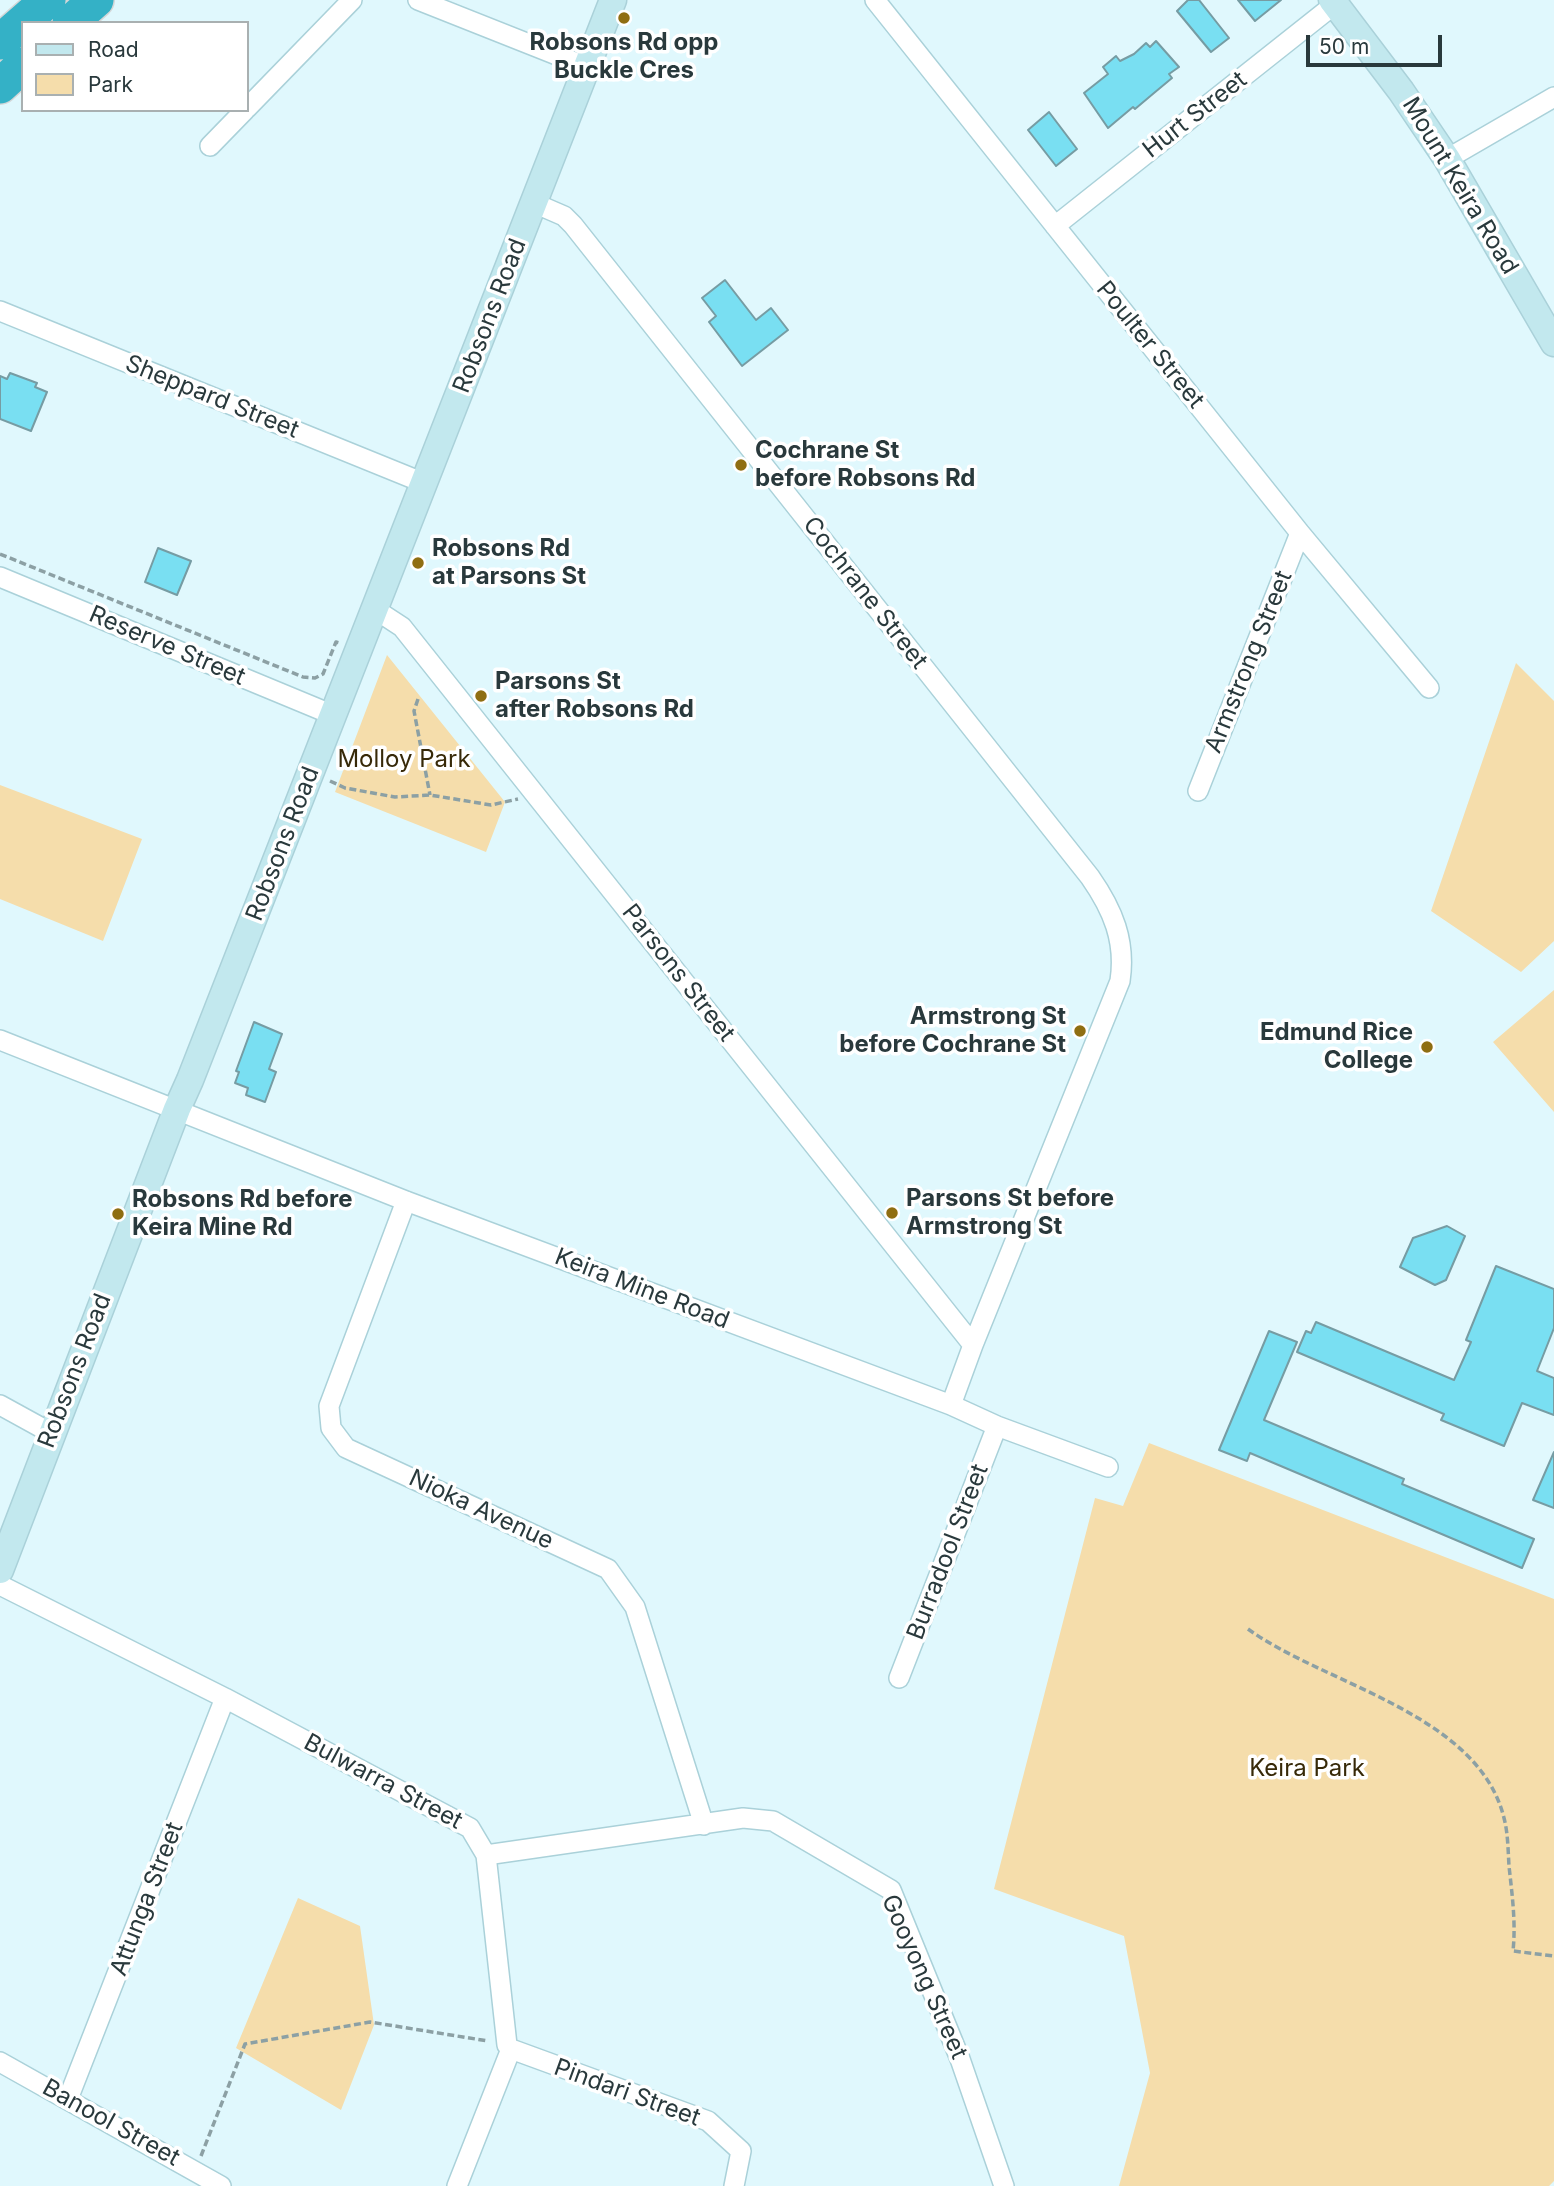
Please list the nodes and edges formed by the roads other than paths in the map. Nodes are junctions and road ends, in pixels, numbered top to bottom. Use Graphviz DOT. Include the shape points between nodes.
graph roads {
  1 [pos="32,0"];
  2 [pos="48,0"];
  3 [pos="96,0"];
  4 [pos="352,0"];
  5 [pos="418,0"];
  6 [pos="613,0"];
  7 [pos="875,0"];
  8 [pos="1333,2"];
  9 [pos="23,21"];
  10 [pos="72,21"];
  11 [pos="21,23"];
  12 [pos="0,31"];
  13 [pos="0,41"];
  14 [pos="21,67"];
  15 [pos="587,67"];
  16 [pos="0,86"];
  17 [pos="1554,97"];
  18 [pos="248,107"];
  19 [pos="243,112"];
  20 [pos="210,146"];
  21 [pos="1447,159"];
  22 [pos="534,203"];
  23 [pos="1055,226"];
  24 [pos="0,311"];
  25 [pos="1554,343"];
  26 [pos="424,483"];
  27 [pos="1300,533"];
  28 [pos="0,577"];
  29 [pos="376,610"];
  30 [pos="1429,688"];
  31 [pos="333,715"];
  32 [pos="1198,791"];
  33 [pos="0,1040"];
  34 [pos="177,1109"];
  35 [pos="406,1201"];
  36 [pos="973,1345"];
  37 [pos="0,1405"];
  38 [pos="951,1405"];
  39 [pos="997,1426"];
  40 [pos="51,1433"];
  41 [pos="1108,1467"];
  42 [pos="0,1570"];
  43 [pos="0,1585"];
  44 [pos="899,1678"];
  45 [pos="225,1698"];
  46 [pos="704,1825"];
  47 [pos="486,1855"];
  48 [pos="509,2047"];
  49 [pos="0,2062"];
  50 [pos="68,2099"];
  51 [pos="221,2186"];
  52 [pos="457,2186"];
  53 [pos="734,2186"];
  54 [pos="1004,2186"];
  1 -- 12 [label="highway"];
  2 -- 9 [label="highway"];
  3 -- 10 [label="highway"];
  4 -- 18 [label="street"];
  5 -- 15 [label="street"];
  6 -- 15 [label="main road, Robsons Road"];
  7 -- 23 [label="street, Poulter Street"];
  8 -- 21 [label="main road, Mount Keira Road"];
  8 -- 23 [label="street, Hurt Street"];
  11 -- 13 [label="highway"];
  14 -- 16 [label="highway"];
  15 -- 22 [label="main road, Robsons Road"];
  17 -- 21 [label="street"];
  19 -- 20 [label="street"];
  21 -- 25 [label="main road, Mount Keira Road"];
  22 -- 26 [label="main road, Robsons Road"];
  22 -- 36 [label="street, Cochrane Street" via="573,225 1090,877 1114,916 1122,950 1120,981"];
  23 -- 27 [label="street, Poulter Street"];
  24 -- 26 [label="street, Sheppard Street"];
  26 -- 29 [label="main road, Robsons Road"];
  27 -- 30 [label="street, Poulter Street"];
  27 -- 32 [label="street, Armstrong Street"];
  28 -- 31 [label="street, Reserve Street"];
  29 -- 31 [label="main road, Robsons Road"];
  29 -- 36 [label="street, Parsons Street" via="402,627"];
  31 -- 34 [label="main road, Robsons Road"];
  33 -- 34 [label="street, Keira Mine Road"];
  34 -- 35 [label="street, Keira Mine Road"];
  34 -- 40 [label="main road, Robsons Road"];
  35 -- 38 [label="street, Keira Mine Road"];
  35 -- 46 [label="street, Nioka Avenue" via="329,1406 331,1428 346,1448 608,1569 635,1607"];
  36 -- 38 [label="street"];
  37 -- 40 [label="street"];
  38 -- 39 [label="street, Keira Mine Road"];
  39 -- 41 [label="street, Keira Mine Road"];
  39 -- 44 [label="street, Burradool Street"];
  40 -- 42 [label="main road, Robsons Road"];
  43 -- 45 [label="street, Bulwarra Street"];
  45 -- 47 [label="street, Bulwarra Street" via="470,1828"];
  45 -- 50 [label="street, Attunga Street"];
  46 -- 47 [label="street, Gooyong Street"];
  46 -- 54 [label="street, Gooyong Street" via="743,1818 773,1821 891,1890 960,2059"];
  47 -- 48 [label="street, Bulwarra Street"];
  48 -- 52 [label="street, Bulwarra Street"];
  48 -- 53 [label="street, Pindari Street" via="708,2121 741,2151"];
  49 -- 50 [label="street, Banool Street"];
  50 -- 51 [label="street, Banool Street"];
}
